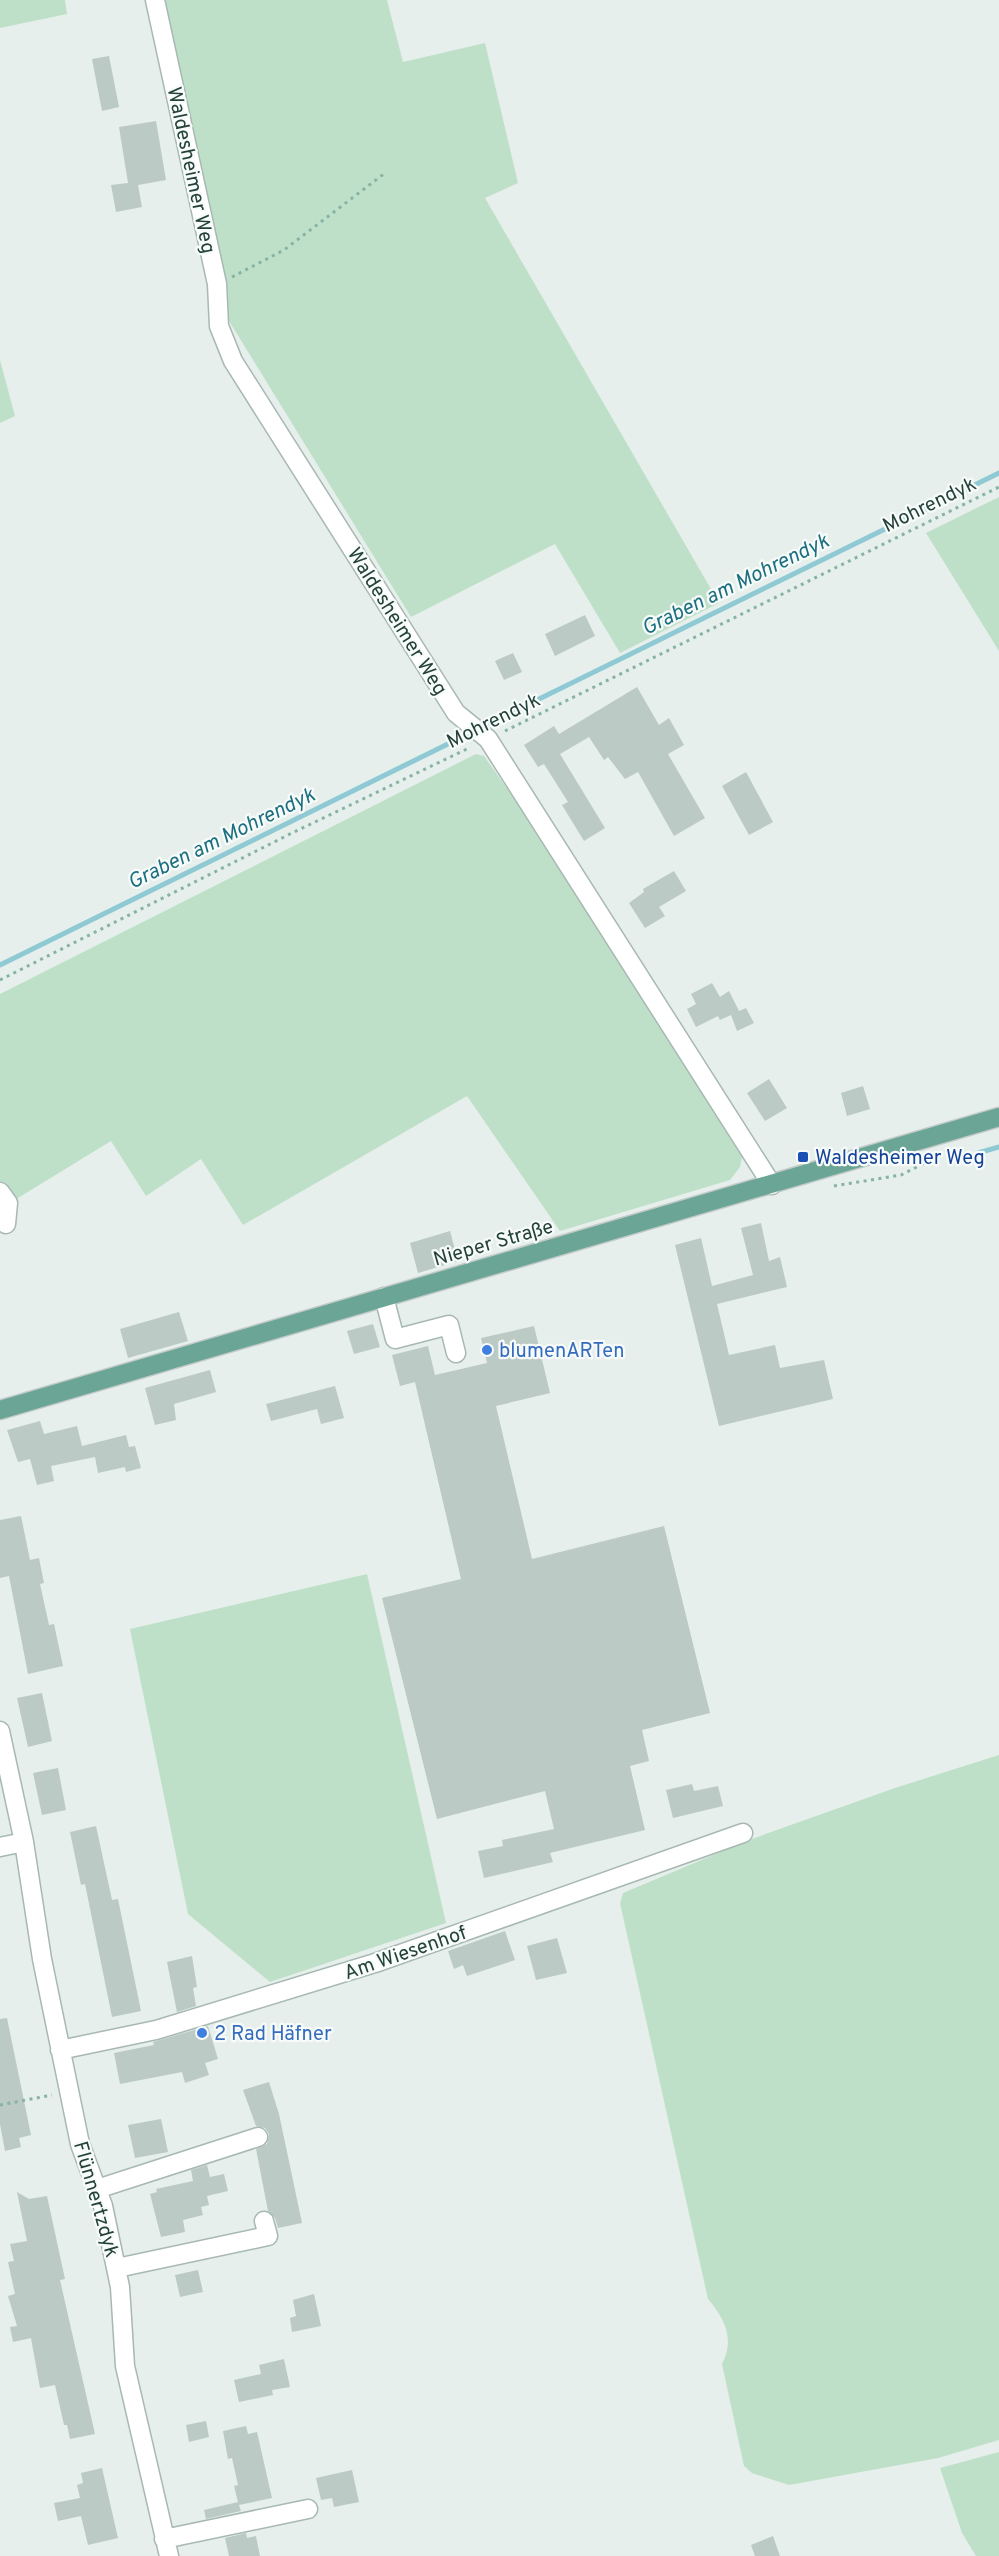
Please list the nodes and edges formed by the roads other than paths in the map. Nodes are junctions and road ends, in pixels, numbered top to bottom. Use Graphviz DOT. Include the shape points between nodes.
graph roads {
  1 [pos="155,0"];
  2 [pos="999,1117"];
  3 [pos="772,1185"];
  4 [pos="0,1192"];
  5 [pos="6,1224"];
  6 [pos="384,1297"];
  7 [pos="456,1353"];
  8 [pos="0,1410"];
  9 [pos="0,1731"];
  10 [pos="743,1833"];
  11 [pos="24,1842"];
  12 [pos="0,1847"];
  13 [pos="60,2050"];
  14 [pos="258,2137"];
  15 [pos="97,2189"];
  16 [pos="264,2221"];
  17 [pos="117,2268"];
  18 [pos="308,2508"];
  19 [pos="167,2547"];
  1 -- 3 [label="street, Waldesheimer Weg" via="217,284 219,326 233,361 456,713 488,739"];
  2 -- 3 [label="main road, Nieper Straße"];
  3 -- 6 [label="main road, Nieper Straße"];
  4 -- 5 [label="street" via="8,1203"];
  6 -- 7 [label="street" via="395,1339 450,1325"];
  6 -- 8 [label="main road, Nieper Straße"];
  9 -- 11 [label="street, Flünnertzdyk"];
  10 -- 13 [label="street, Am Wiesenhof" via="375,1963 156,2030"];
  11 -- 12 [label="street"];
  11 -- 13 [label="street, Flünnertzdyk"];
  13 -- 15 [label="street, Flünnertzdyk" via="80,2144"];
  14 -- 15 [label="street"];
  15 -- 17 [label="street, Flünnertzdyk"];
  16 -- 17 [label="street" via="268,2236"];
  17 -- 19 [label="street, Flünnertzdyk" via="123,2301 125,2366"];
  18 -- 19 [label="street"];
}
